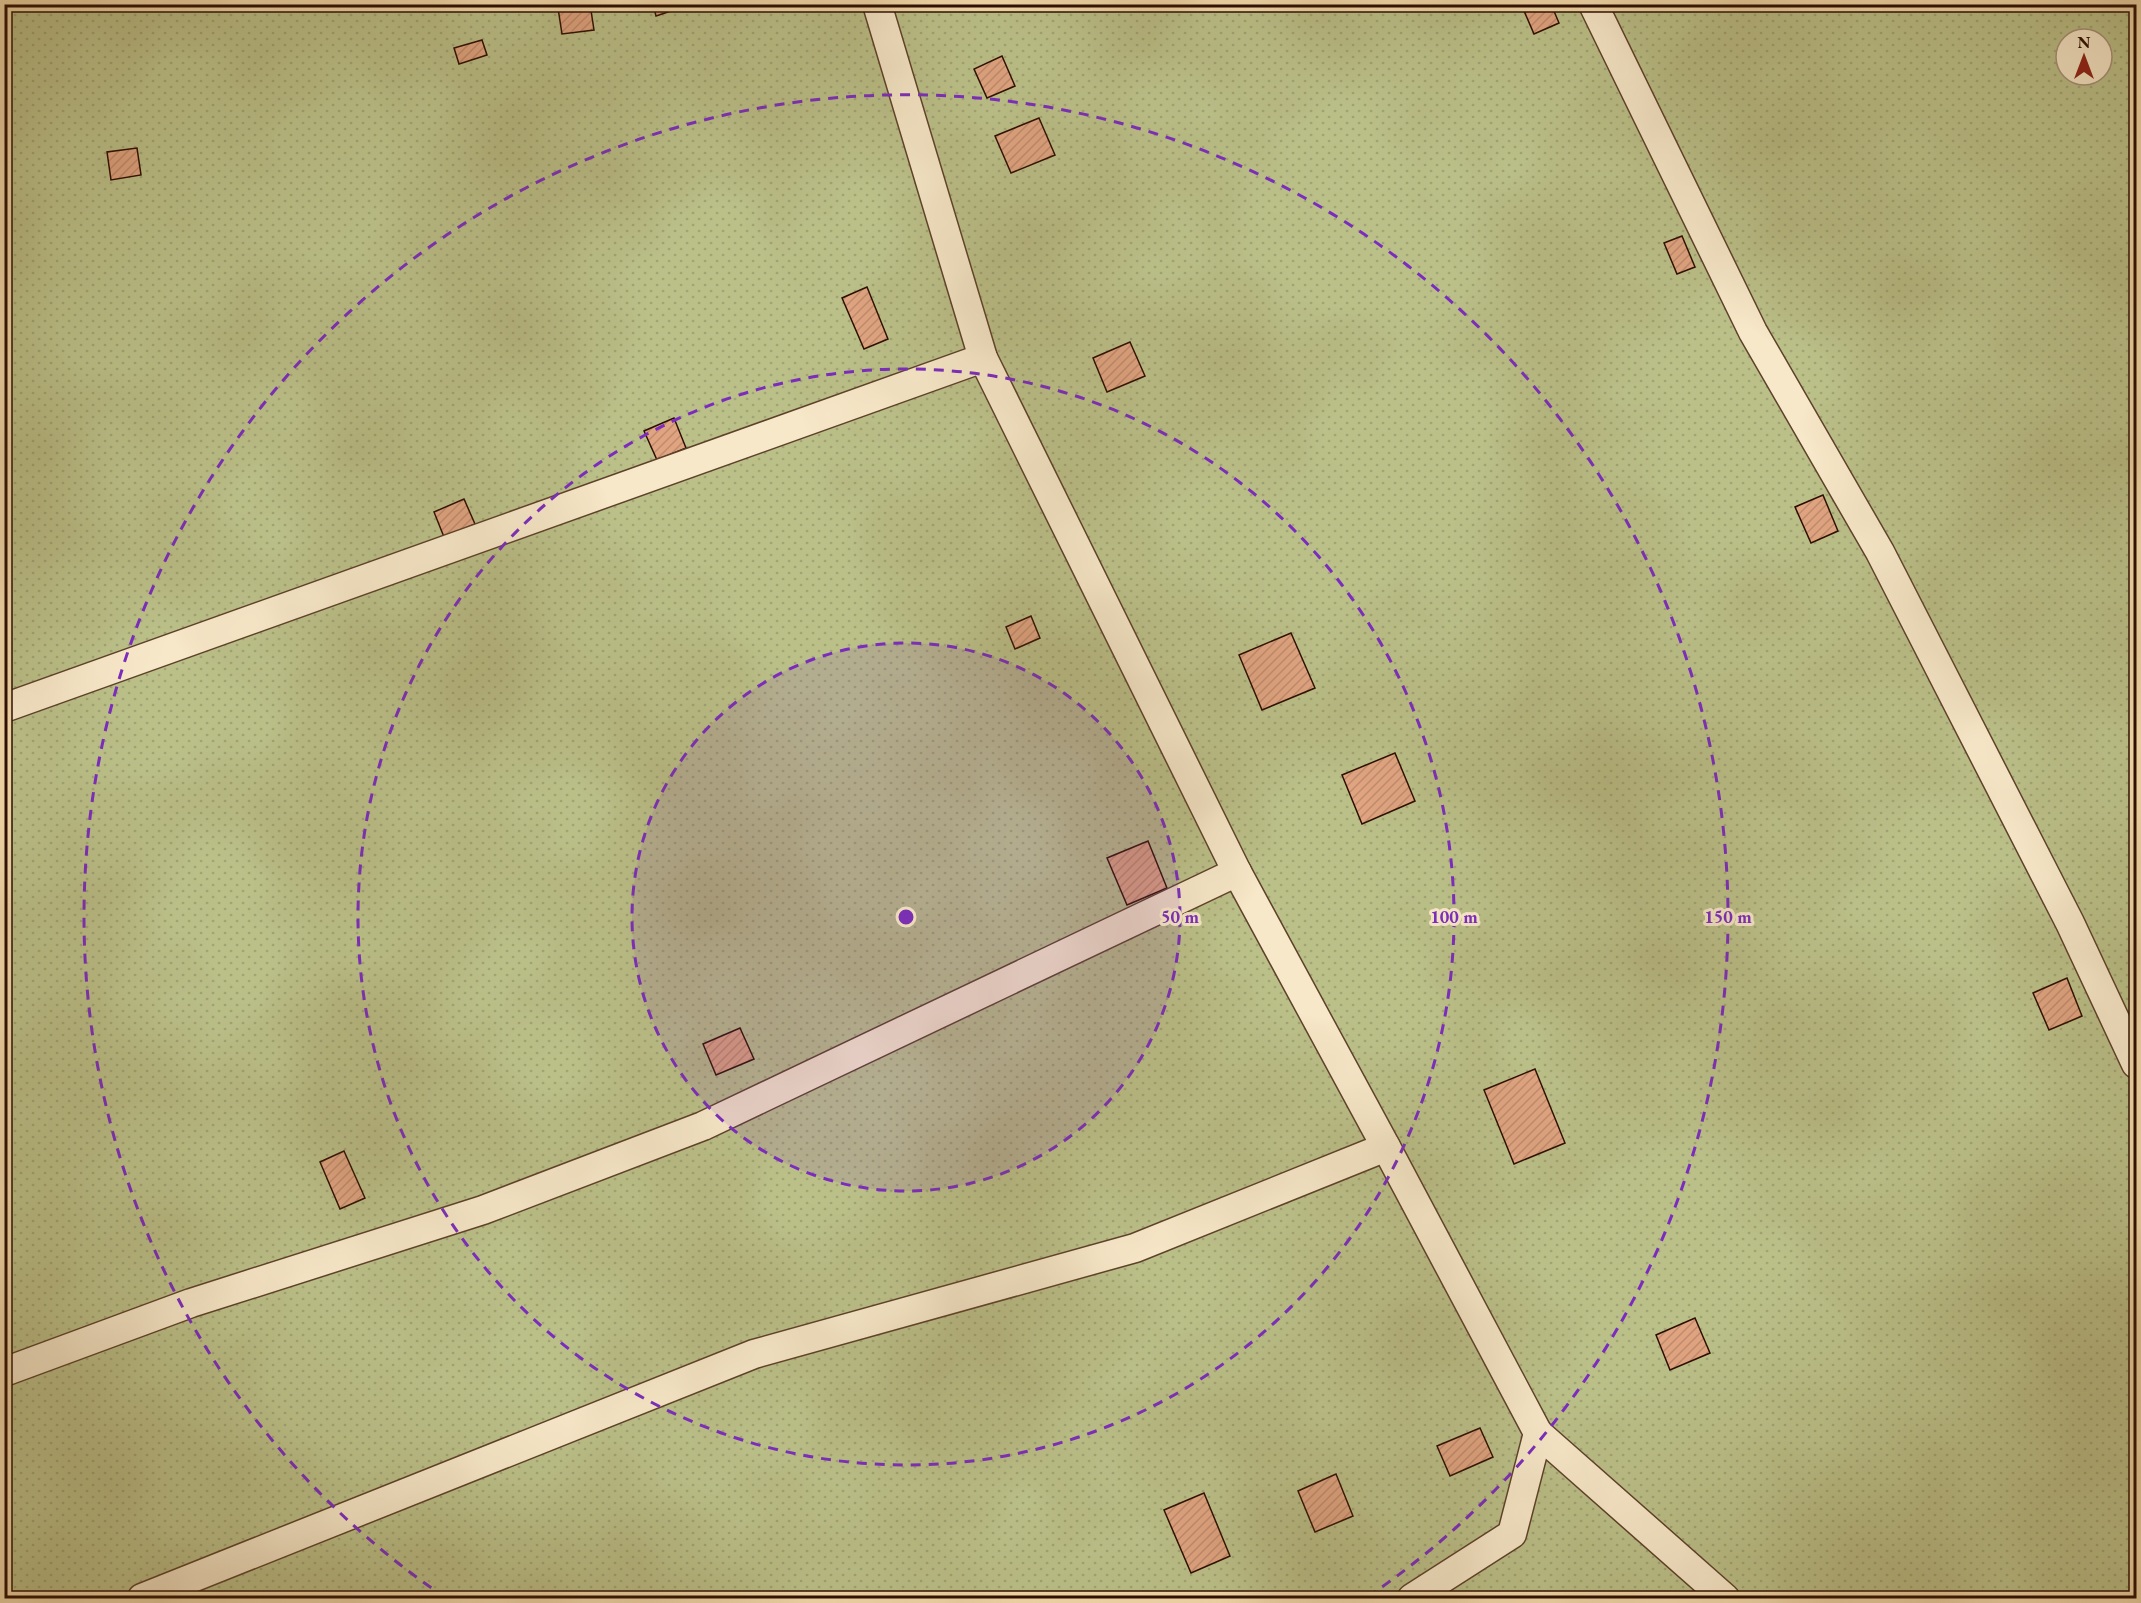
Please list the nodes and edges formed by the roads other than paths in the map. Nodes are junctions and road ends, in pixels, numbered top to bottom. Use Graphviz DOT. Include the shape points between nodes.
graph roads {
  1 [pos="877,4"];
  2 [pos="1593,4"];
  3 [pos="983,358"];
  4 [pos="4,708"];
  5 [pos="1237,872"];
  6 [pos="2136,1064"];
  7 [pos="1386,1147"];
  8 [pos="4,1372"];
  9 [pos="1538,1433"];
  10 [pos="142,1599"];
  11 [pos="1412,1599"];
  12 [pos="1725,1599"];
  1 -- 3 [label="street"];
  2 -- 6 [label="street" via="1753,332 1880,552 2070,923"];
  3 -- 4 [label="street"];
  3 -- 5 [label="street"];
  5 -- 7 [label="street"];
  5 -- 8 [label="street" via="703,1126 483,1210 191,1303"];
  7 -- 9 [label="street"];
  7 -- 10 [label="street" via="1135,1248 754,1354"];
  9 -- 11 [label="street" via="1512,1534"];
  9 -- 12 [label="street"];
}
